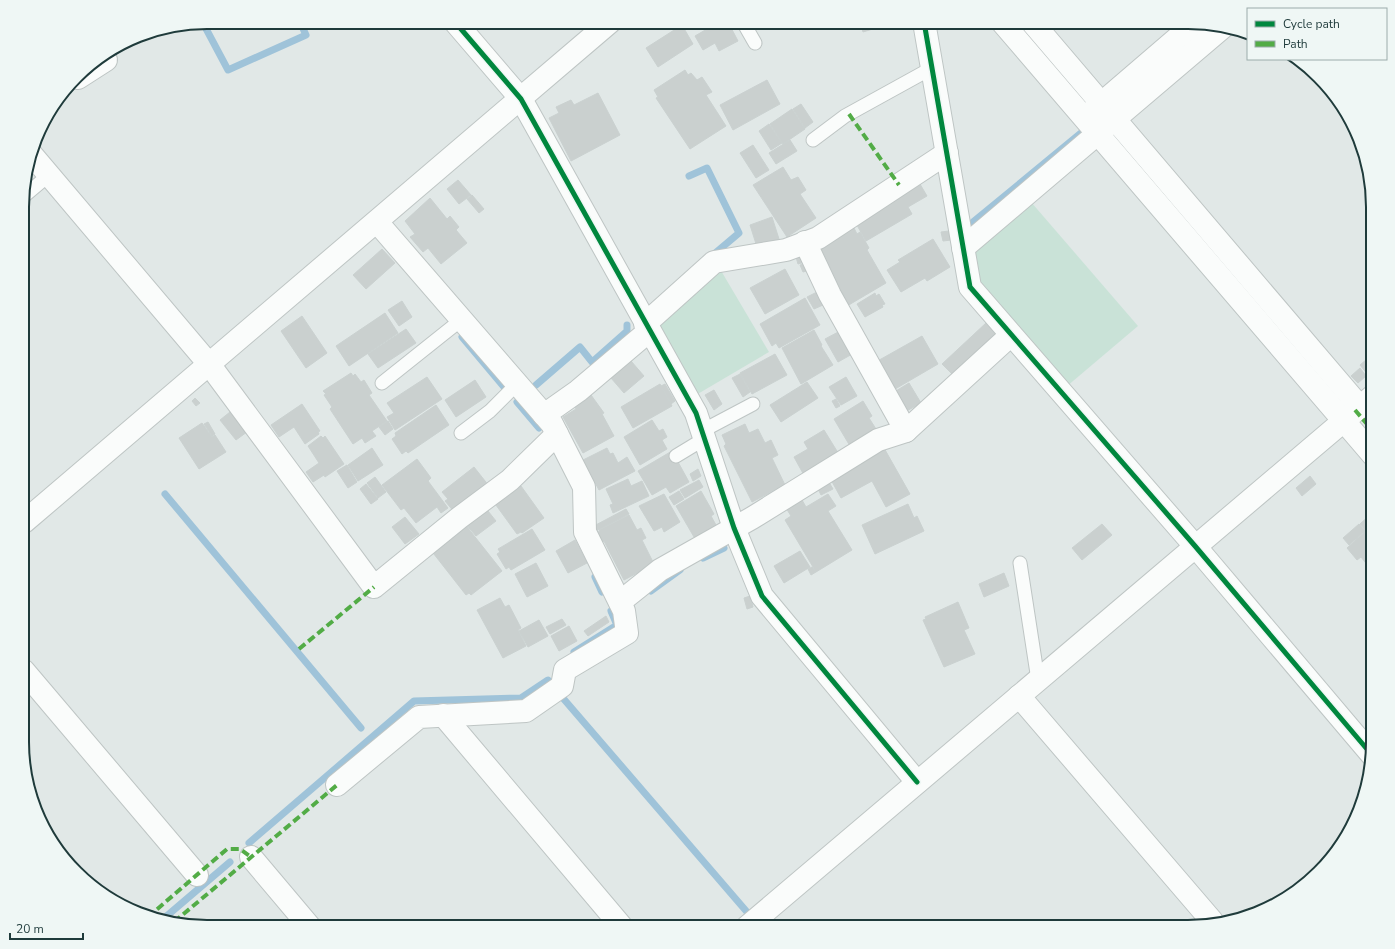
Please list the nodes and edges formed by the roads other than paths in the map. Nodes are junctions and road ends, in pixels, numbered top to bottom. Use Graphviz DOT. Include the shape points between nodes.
graph roads {
  1 [pos="461,29"];
  2 [pos="602,29"];
  3 [pos="747,29"];
  4 [pos="925,29"];
  5 [pos="1008,29"];
  6 [pos="1038,29"];
  7 [pos="1189,29"];
  8 [pos="1217,31"];
  9 [pos="755,43"];
  10 [pos="932,68"];
  11 [pos="521,99"];
  12 [pos="1108,111"];
  13 [pos="1091,126"];
  14 [pos="813,140"];
  15 [pos="947,154"];
  16 [pos="36,159"];
  17 [pos="49,175"];
  18 [pos="30,191"];
  19 [pos="377,222"];
  20 [pos="805,242"];
  21 [pos="963,248"];
  22 [pos="461,320"];
  23 [pos="647,327"];
  24 [pos="1011,335"];
  25 [pos="209,364"];
  26 [pos="382,383"];
  27 [pos="517,384"];
  28 [pos="1366,401"];
  29 [pos="753,404"];
  30 [pos="544,415"];
  31 [pos="1343,421"];
  32 [pos="906,431"];
  33 [pos="461,433"];
  34 [pos="557,434"];
  35 [pos="703,435"];
  36 [pos="1366,447"];
  37 [pos="676,456"];
  38 [pos="29,518"];
  39 [pos="734,528"];
  40 [pos="1195,546"];
  41 [pos="1020,563"];
  42 [pos="620,602"];
  43 [pos="29,677"];
  44 [pos="1038,680"];
  45 [pos="1018,696"];
  46 [pos="443,715"];
  47 [pos="1366,748"];
  48 [pos="917,782"];
  49 [pos="337,785"];
  50 [pos="251,857"];
  51 [pos="197,875"];
  52 [pos="1210,918"];
  53 [pos="304,920"];
  54 [pos="616,920"];
  55 [pos="755,920"];
  1 -- 11 [label="street"];
  2 -- 11 [label="street"];
  3 -- 9 [label="lane"];
  4 -- 10 [label="street"];
  5 -- 13 [label="street"];
  6 -- 12 [label="street"];
  7 -- 12 [label="street"];
  8 -- 12 [label="street"];
  10 -- 14 [label="lane" via="845,116"];
  10 -- 15 [label="street"];
  11 -- 19 [label="street"];
  11 -- 23 [label="street"];
  12 -- 13 [label="street"];
  12 -- 28 [label="street"];
  13 -- 21 [label="street"];
  13 -- 31 [label="street"];
  15 -- 20 [label="street" via="818,238"];
  15 -- 21 [label="street"];
  16 -- 17 [label="street"];
  17 -- 18 [label="lane"];
  17 -- 25 [label="street"];
  19 -- 22 [label="street"];
  19 -- 25 [label="street"];
  20 -- 23 [label="street" via="786,250 714,262"];
  20 -- 32 [label="street" via="830,295"];
  21 -- 24 [label="street" via="970,287"];
  22 -- 26 [label="lane"];
  22 -- 27 [label="street"];
  23 -- 30 [label="street" via="578,391"];
  23 -- 35 [label="street" via="696,413"];
  24 -- 32 [label="street"];
  24 -- 40 [label="street"];
  25 -- 34 [label="street" via="374,587 510,480"];
  25 -- 38 [label="street"];
  27 -- 30 [label="street"];
  27 -- 33 [label="lane" via="490,411"];
  28 -- 31 [label="street"];
  29 -- 35 [label="lane"];
  30 -- 34 [label="street"];
  31 -- 36 [label="street"];
  31 -- 40 [label="street"];
  32 -- 39 [label="street" via="878,440"];
  34 -- 42 [label="street" via="584,488 585,532"];
  35 -- 37 [label="lane"];
  35 -- 39 [label="street"];
  39 -- 42 [label="street" via="660,570"];
  39 -- 48 [label="street" via="762,596"];
  40 -- 44 [label="street"];
  40 -- 47 [label="street"];
  41 -- 44 [label="lane"];
  42 -- 46 [label="street" via="627,633 565,670 562,686 526,711"];
  43 -- 51 [label="street"];
  44 -- 45 [label="street"];
  45 -- 48 [label="street"];
  45 -- 52 [label="street"];
  46 -- 49 [label="street" via="419,717"];
  46 -- 54 [label="street"];
  48 -- 55 [label="street"];
  50 -- 53 [label="street"];
}
